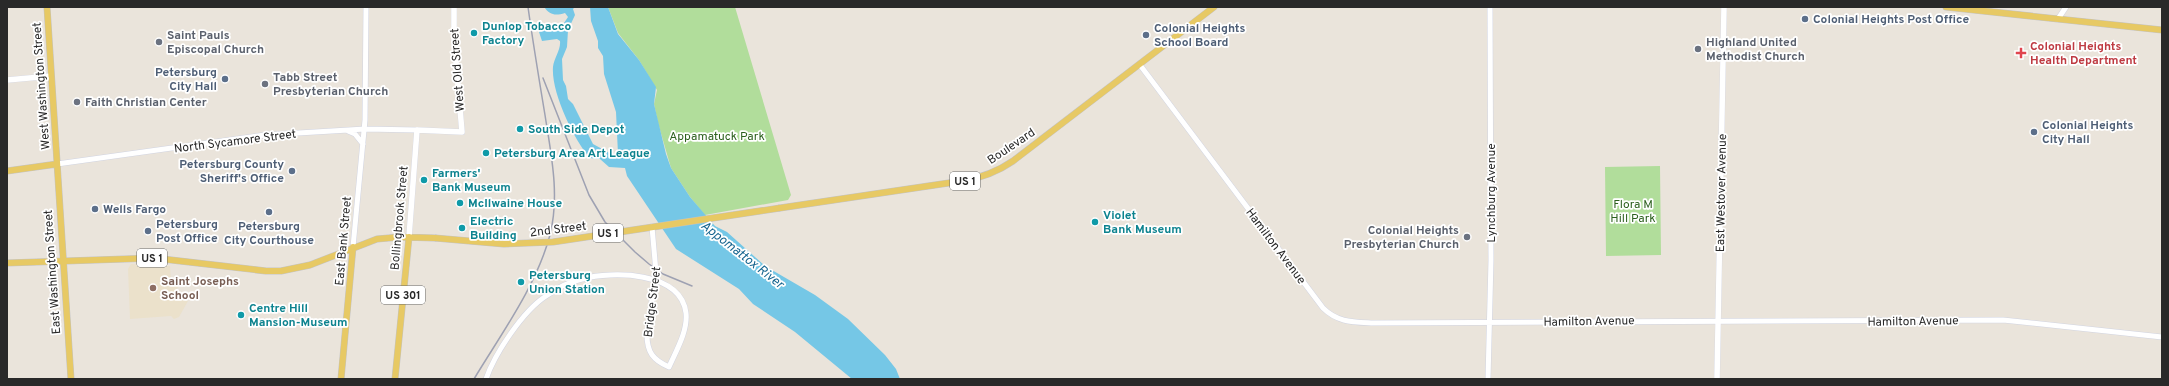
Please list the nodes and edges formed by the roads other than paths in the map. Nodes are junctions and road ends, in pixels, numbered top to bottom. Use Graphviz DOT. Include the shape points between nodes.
graph roads {
  1 [pos="47,7"];
  2 [pos="366,7"];
  3 [pos="454,7"];
  4 [pos="1214,7"];
  5 [pos="1490,7"];
  6 [pos="1724,7"];
  7 [pos="1946,7"];
  8 [pos="2066,7"];
  9 [pos="2058,19"];
  10 [pos="2162,30"];
  11 [pos="1140,65"];
  12 [pos="51,76"];
  13 [pos="7,80"];
  14 [pos="365,129"];
  15 [pos="347,130"];
  16 [pos="417,130"];
  17 [pos="462,132"];
  18 [pos="363,144"];
  19 [pos="57,164"];
  20 [pos="7,171"];
  21 [pos="780,208"];
  22 [pos="652,227"];
  23 [pos="409,237"];
  24 [pos="353,247"];
  25 [pos="62,260"];
  26 [pos="7,263"];
  27 [pos="1719,320"];
  28 [pos="1490,322"];
  29 [pos="2162,337"];
  30 [pos="71,379"];
  31 [pos="341,379"];
  32 [pos="396,379"];
  33 [pos="486,379"];
  34 [pos="1488,379"];
  35 [pos="1717,379"];
  1 -- 12 [label="main road, West Washington Street"];
  2 -- 14 [label="street, East Bank Street"];
  3 -- 17 [label="main road, West Old Street"];
  4 -- 11 [label="main road, Boulevard / US 1"];
  5 -- 28 [label="street, Lynchburg Avenue"];
  6 -- 27 [label="main road, East Westover Avenue"];
  7 -- 9 [label="main road"];
  8 -- 9 [label="street"];
  9 -- 10 [label="main road"];
  11 -- 21 [label="main road, Boulevard / US 1" via="1013,161 984,177"];
  11 -- 28 [label="street, Hamilton Avenue" via="1328,313 1341,320 1354,322"];
  12 -- 13 [label="main road"];
  12 -- 19 [label="main road, West Washington Street"];
  14 -- 15 [label="street, North Sycamore Street"];
  14 -- 16 [label="street, North Sycamore Street"];
  14 -- 18 [label="street, East Bank Street"];
  15 -- 18 [label="street" via="355,134"];
  15 -- 19 [label="street, North Sycamore Street" via="265,135"];
  16 -- 17 [label="main road, North Sycamore Street"];
  16 -- 23 [label="main road, Bollingbrook Street"];
  18 -- 24 [label="street, East Bank Street"];
  19 -- 20 [label="main road"];
  19 -- 25 [label="main road, East Washington Street"];
  21 -- 22 [label="main road, 2nd Street / US 1, bridge"];
  22 -- 23 [label="main road, 2nd Street / US 1, bridge" via="526,244"];
  22 -- 33 [label="street, Bridge Street, bridge" via="656,272 647,335 647,343 652,357 668,367 685,327 686,313 683,301 671,288 638,276 619,274 592,277 562,286 545,296 518,323"];
  23 -- 24 [label="main road, US 1" via="376,239"];
  23 -- 32 [label="main road, Bollingbrook Street / US 301"];
  24 -- 25 [label="main road, US 1" via="310,266 281,271 154,258"];
  24 -- 31 [label="main road, East Bank Street"];
  25 -- 26 [label="main road, US 1"];
  25 -- 30 [label="main road, East Washington Street"];
  27 -- 28 [label="street, Hamilton Avenue"];
  27 -- 29 [label="street, Hamilton Avenue" via="2003,320"];
  27 -- 35 [label="main road, East Westover Avenue"];
  28 -- 34 [label="street, Lynchburg Avenue"];
}
